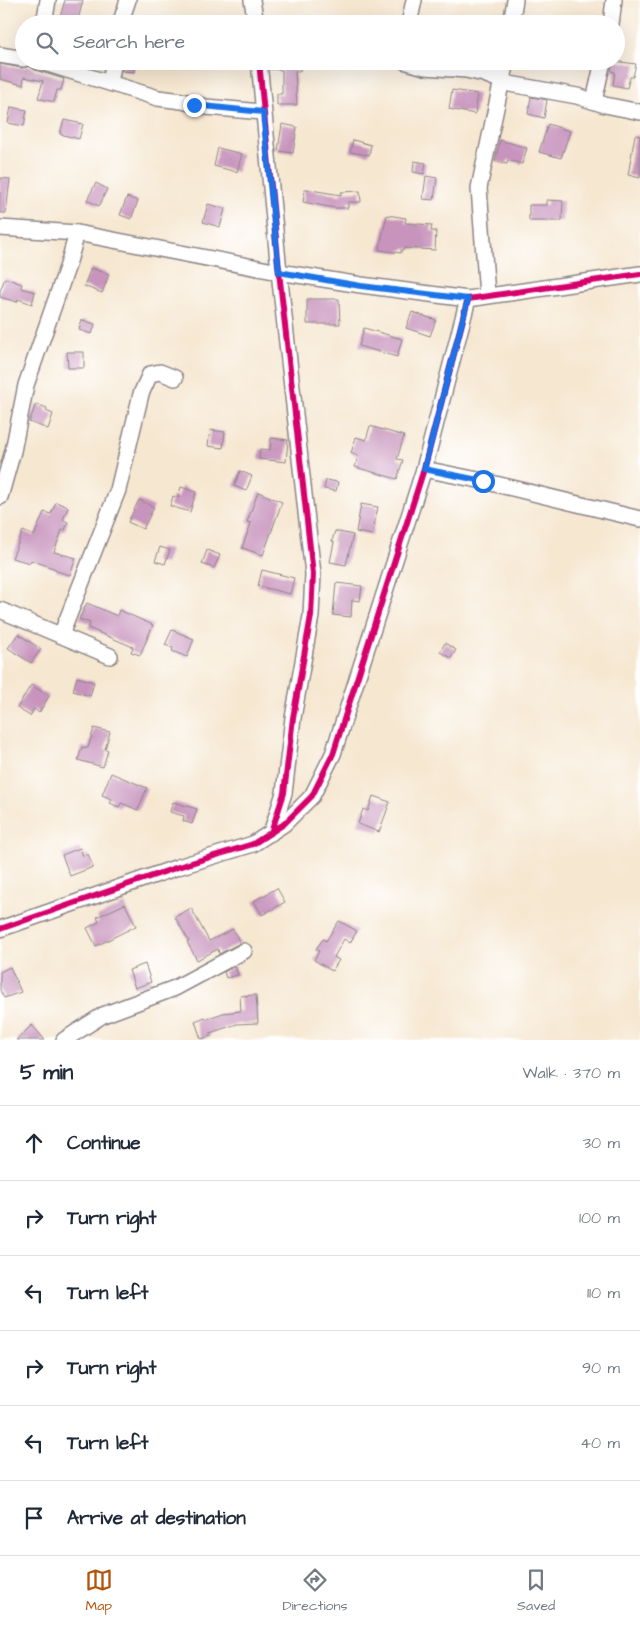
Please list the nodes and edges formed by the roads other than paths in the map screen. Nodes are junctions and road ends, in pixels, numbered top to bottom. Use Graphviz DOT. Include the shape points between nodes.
graph roads {
  1 [pos="48,0"];
  2 [pos="128,0"];
  3 [pos="252,0"];
  4 [pos="414,0"];
  5 [pos="515,0"];
  6 [pos="614,0"];
  7 [pos="46,15"];
  8 [pos="123,15"];
  9 [pos="254,15"];
  10 [pos="411,15"];
  11 [pos="512,15"];
  12 [pos="612,15"];
  13 [pos="0,55"];
  14 [pos="15,58"];
  15 [pos="67,70"];
  16 [pos="112,70"];
  17 [pos="260,70"];
  18 [pos="466,70"];
  19 [pos="504,70"];
  20 [pos="601,70"];
  21 [pos="501,80"];
  22 [pos="110,83"];
  23 [pos="594,101"];
  24 [pos="263,112"];
  25 [pos="640,112"];
  26 [pos="0,228"];
  27 [pos="77,233"];
  28 [pos="279,272"];
  29 [pos="640,274"];
  30 [pos="487,295"];
  31 [pos="468,299"];
  32 [pos="175,378"];
  33 [pos="424,469"];
  34 [pos="0,497"];
  35 [pos="640,519"];
  36 [pos="0,610"];
  37 [pos="61,635"];
  38 [pos="110,656"];
  39 [pos="271,833"];
  40 [pos="0,929"];
  41 [pos="244,951"];
  42 [pos="64,1040"];
  1 -- 7 [label="street"];
  2 -- 8 [label="street"];
  3 -- 9 [label="street"];
  4 -- 10 [label="street"];
  5 -- 11 [label="street"];
  6 -- 12 [label="street"];
  13 -- 14 [label="street"];
  15 -- 22 [label="street"];
  16 -- 22 [label="street"];
  17 -- 24 [label="street"];
  18 -- 21 [label="street"];
  19 -- 21 [label="street"];
  20 -- 23 [label="street"];
  21 -- 23 [label="street"];
  21 -- 30 [label="street" via="479,188"];
  22 -- 24 [label="street" via="194,105"];
  23 -- 25 [label="street"];
  24 -- 28 [label="street"];
  26 -- 27 [label="street"];
  27 -- 28 [label="street"];
  27 -- 34 [label="street" via="26,385"];
  28 -- 31 [label="street"];
  28 -- 39 [label="street" via="313,574 311,616 284,793"];
  29 -- 30 [label="street"];
  30 -- 31 [label="street"];
  31 -- 33 [label="street"];
  32 -- 37 [label="street" via="160,372 150,374 141,394 118,490"];
  33 -- 35 [label="street"];
  33 -- 39 [label="street" via="333,754 312,796"];
  36 -- 37 [label="street"];
  37 -- 38 [label="street"];
  39 -- 40 [label="street" via="253,844"];
  41 -- 42 [label="street" via="175,988 103,1015"];
}
